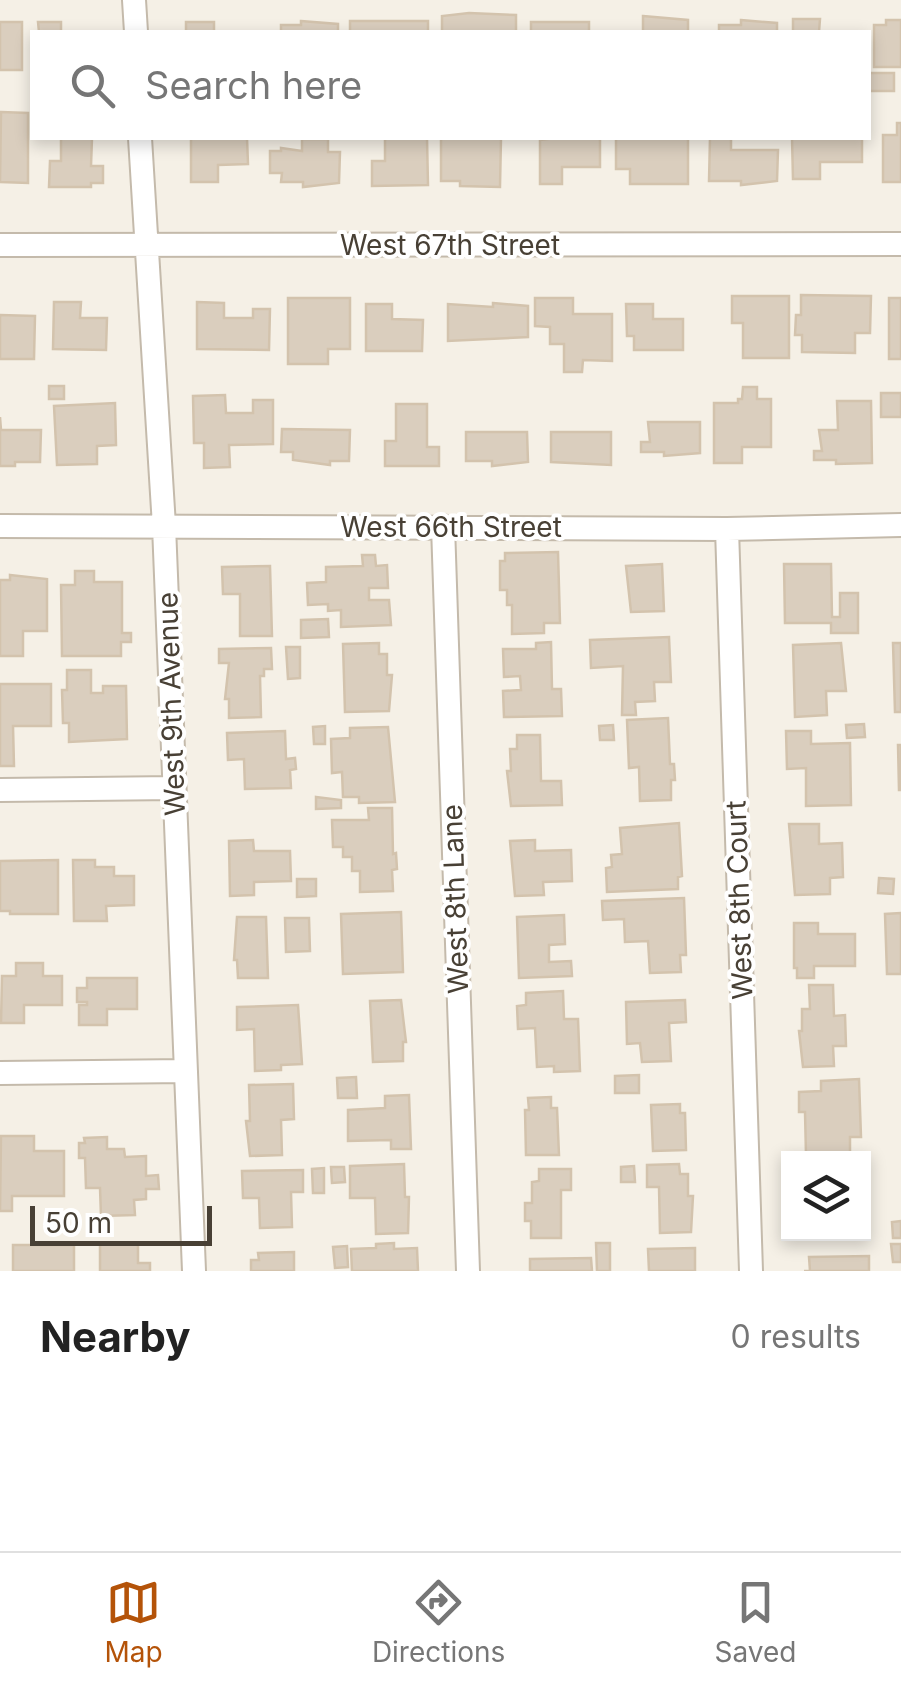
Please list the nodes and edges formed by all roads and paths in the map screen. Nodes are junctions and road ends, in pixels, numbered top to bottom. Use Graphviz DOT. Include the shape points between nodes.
graph roads {
  1 [pos="134,0"];
  2 [pos="136,30"];
  3 [pos="140,140"];
  4 [pos="901,244"];
  5 [pos="0,245"];
  6 [pos="145,245"];
  7 [pos="901,525"];
  8 [pos="0,526"];
  9 [pos="164,526"];
  10 [pos="443,526"];
  11 [pos="727,529"];
  12 [pos="174,788"];
  13 [pos="0,790"];
  14 [pos="186,1071"];
  15 [pos="0,1073"];
  16 [pos="194,1271"];
  17 [pos="468,1271"];
  18 [pos="752,1271"];
  1 -- 2 [label="street"];
  3 -- 6 [label="street, West 9th Avenue"];
  4 -- 6 [label="street, West 67th Street"];
  5 -- 6 [label="street, West 67th Street"];
  6 -- 9 [label="street, West 9th Avenue"];
  7 -- 11 [label="street, West 66th Street"];
  8 -- 9 [label="street, West 66th Street"];
  9 -- 10 [label="street, West 66th Street"];
  9 -- 12 [label="street, West 9th Avenue"];
  10 -- 11 [label="street, West 66th Street"];
  10 -- 17 [label="street, West 8th Lane"];
  11 -- 18 [label="street, West 8th Court"];
  12 -- 13 [label="street"];
  12 -- 14 [label="street, West 9th Avenue"];
  14 -- 15 [label="street"];
  14 -- 16 [label="street, West 9th Avenue"];
}
